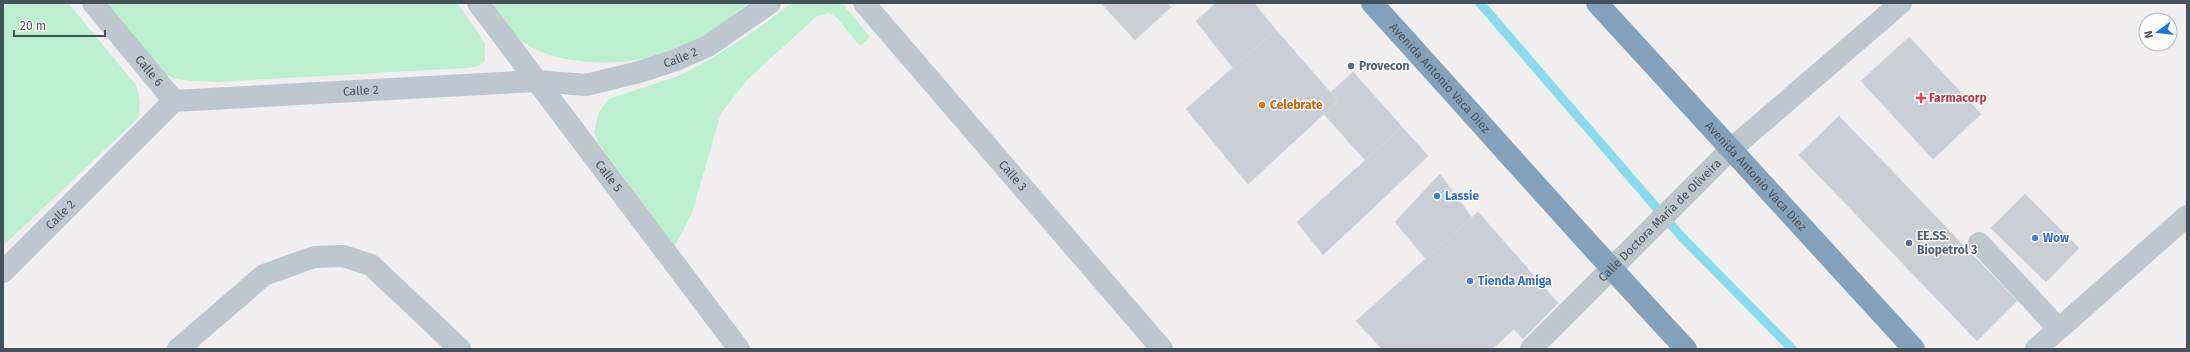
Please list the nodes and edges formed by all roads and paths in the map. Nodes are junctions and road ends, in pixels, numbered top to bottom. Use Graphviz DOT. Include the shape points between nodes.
graph roads {
  1 [pos="94,3"];
  2 [pos="478,3"];
  3 [pos="770,3"];
  4 [pos="864,3"];
  5 [pos="1372,3"];
  6 [pos="1597,3"];
  7 [pos="1901,3"];
  8 [pos="536,81"];
  9 [pos="174,101"];
  10 [pos="1730,150"];
  11 [pos="2187,216"];
  12 [pos="1979,243"];
  13 [pos="1612,270"];
  14 [pos="3,272"];
  15 [pos="2059,329"];
  16 [pos="178,349"];
  17 [pos="460,349"];
  18 [pos="739,349"];
  19 [pos="1162,349"];
  20 [pos="1532,349"];
  21 [pos="1686,349"];
  22 [pos="1914,349"];
  23 [pos="2036,349"];
  1 -- 9 [label="street, Calle 6"];
  2 -- 8 [label="street, Calle 5"];
  3 -- 8 [label="street, Calle 2" via="708,46 646,70 586,85"];
  4 -- 19 [label="street, Calle 3"];
  5 -- 13 [label="highway, Avenida Antonio Vaca Diez"];
  6 -- 10 [label="highway, Avenida Antonio Vaca Diez"];
  7 -- 10 [label="street, Calle Doctora María de Oliveira"];
  8 -- 9 [label="street, Calle 2"];
  8 -- 18 [label="street, Calle 5"];
  9 -- 14 [label="street, Calle 2"];
  10 -- 13 [label="street, Calle Doctora María de Oliveira"];
  10 -- 22 [label="highway, Avenida Antonio Vaca Diez"];
  11 -- 15 [label="street"];
  12 -- 15 [label="street"];
  13 -- 20 [label="street, Calle Doctora María de Oliveira"];
  13 -- 21 [label="highway, Avenida Antonio Vaca Diez"];
  15 -- 23 [label="street"];
  16 -- 17 [label="street" via="264,275 314,257 343,256 371,265"];
}
